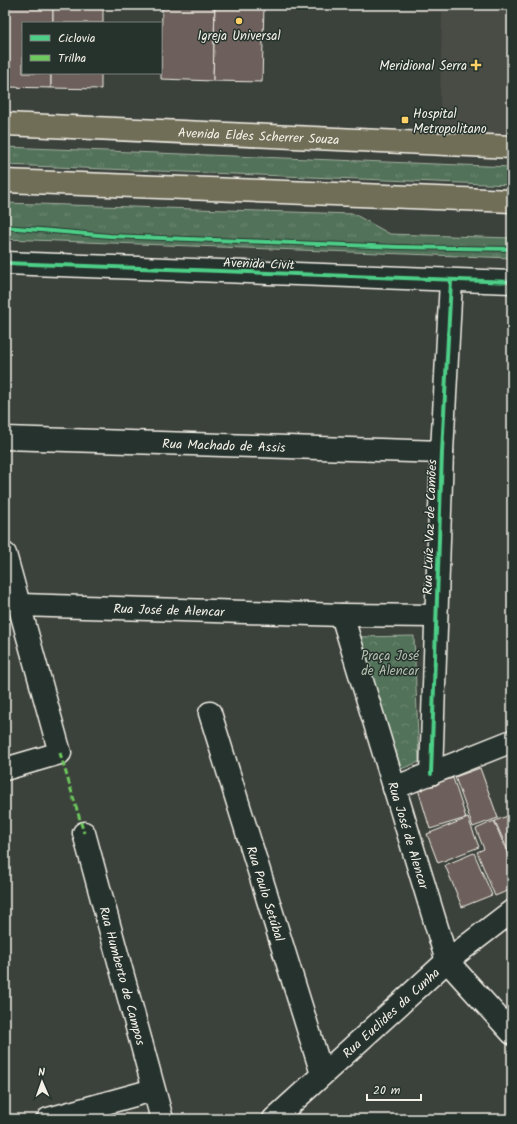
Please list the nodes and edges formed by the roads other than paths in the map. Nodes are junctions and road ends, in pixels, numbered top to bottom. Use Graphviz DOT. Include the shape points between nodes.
graph roads {
  1 [pos="5,124"];
  2 [pos="512,147"];
  3 [pos="5,181"];
  4 [pos="512,201"];
  5 [pos="5,263"];
  6 [pos="451,281"];
  7 [pos="512,282"];
  8 [pos="5,438"];
  9 [pos="442,452"];
  10 [pos="5,554"];
  11 [pos="20,605"];
  12 [pos="342,615"];
  13 [pos="436,616"];
  14 [pos="210,713"];
  15 [pos="512,741"];
  16 [pos="5,769"];
  17 [pos="431,774"];
  18 [pos="394,788"];
  19 [pos="84,833"];
  20 [pos="512,911"];
  21 [pos="447,961"];
  22 [pos="512,1033"];
  23 [pos="322,1074"];
  24 [pos="153,1090"];
  25 [pos="48,1119"];
  26 [pos="162,1119"];
  27 [pos="274,1119"];
  1 -- 2 [label="main road, Avenida Eldes Scherrer Souza"];
  3 -- 4 [label="main road"];
  5 -- 6 [label="street, Avenida Civit"];
  6 -- 7 [label="street, Avenida Civit"];
  6 -- 9 [label="street, Rua Luíz Vaz de Camões"];
  8 -- 9 [label="street, Rua Machado de Assis"];
  9 -- 13 [label="street, Rua Luíz Vaz de Camões"];
  10 -- 11 [label="street"];
  11 -- 12 [label="street, Rua José de Alencar"];
  11 -- 16 [label="street" via="60,753"];
  12 -- 13 [label="street, Rua José de Alencar"];
  12 -- 18 [label="street, Rua José de Alencar"];
  13 -- 17 [label="street, Rua Luíz Vaz de Camões"];
  14 -- 23 [label="street, Rua Paulo Setúbal"];
  15 -- 17 [label="street"];
  17 -- 18 [label="street"];
  18 -- 21 [label="street, Rua José de Alencar"];
  19 -- 24 [label="street, Rua Humberto de Campos"];
  20 -- 21 [label="street, Rua Euclides da Cunha"];
  21 -- 22 [label="street, Rua José de Alencar"];
  21 -- 23 [label="street, Rua Euclides da Cunha"];
  23 -- 27 [label="street, Rua Euclides da Cunha"];
  24 -- 25 [label="street"];
  24 -- 26 [label="street, Rua Humberto de Campos"];
}
